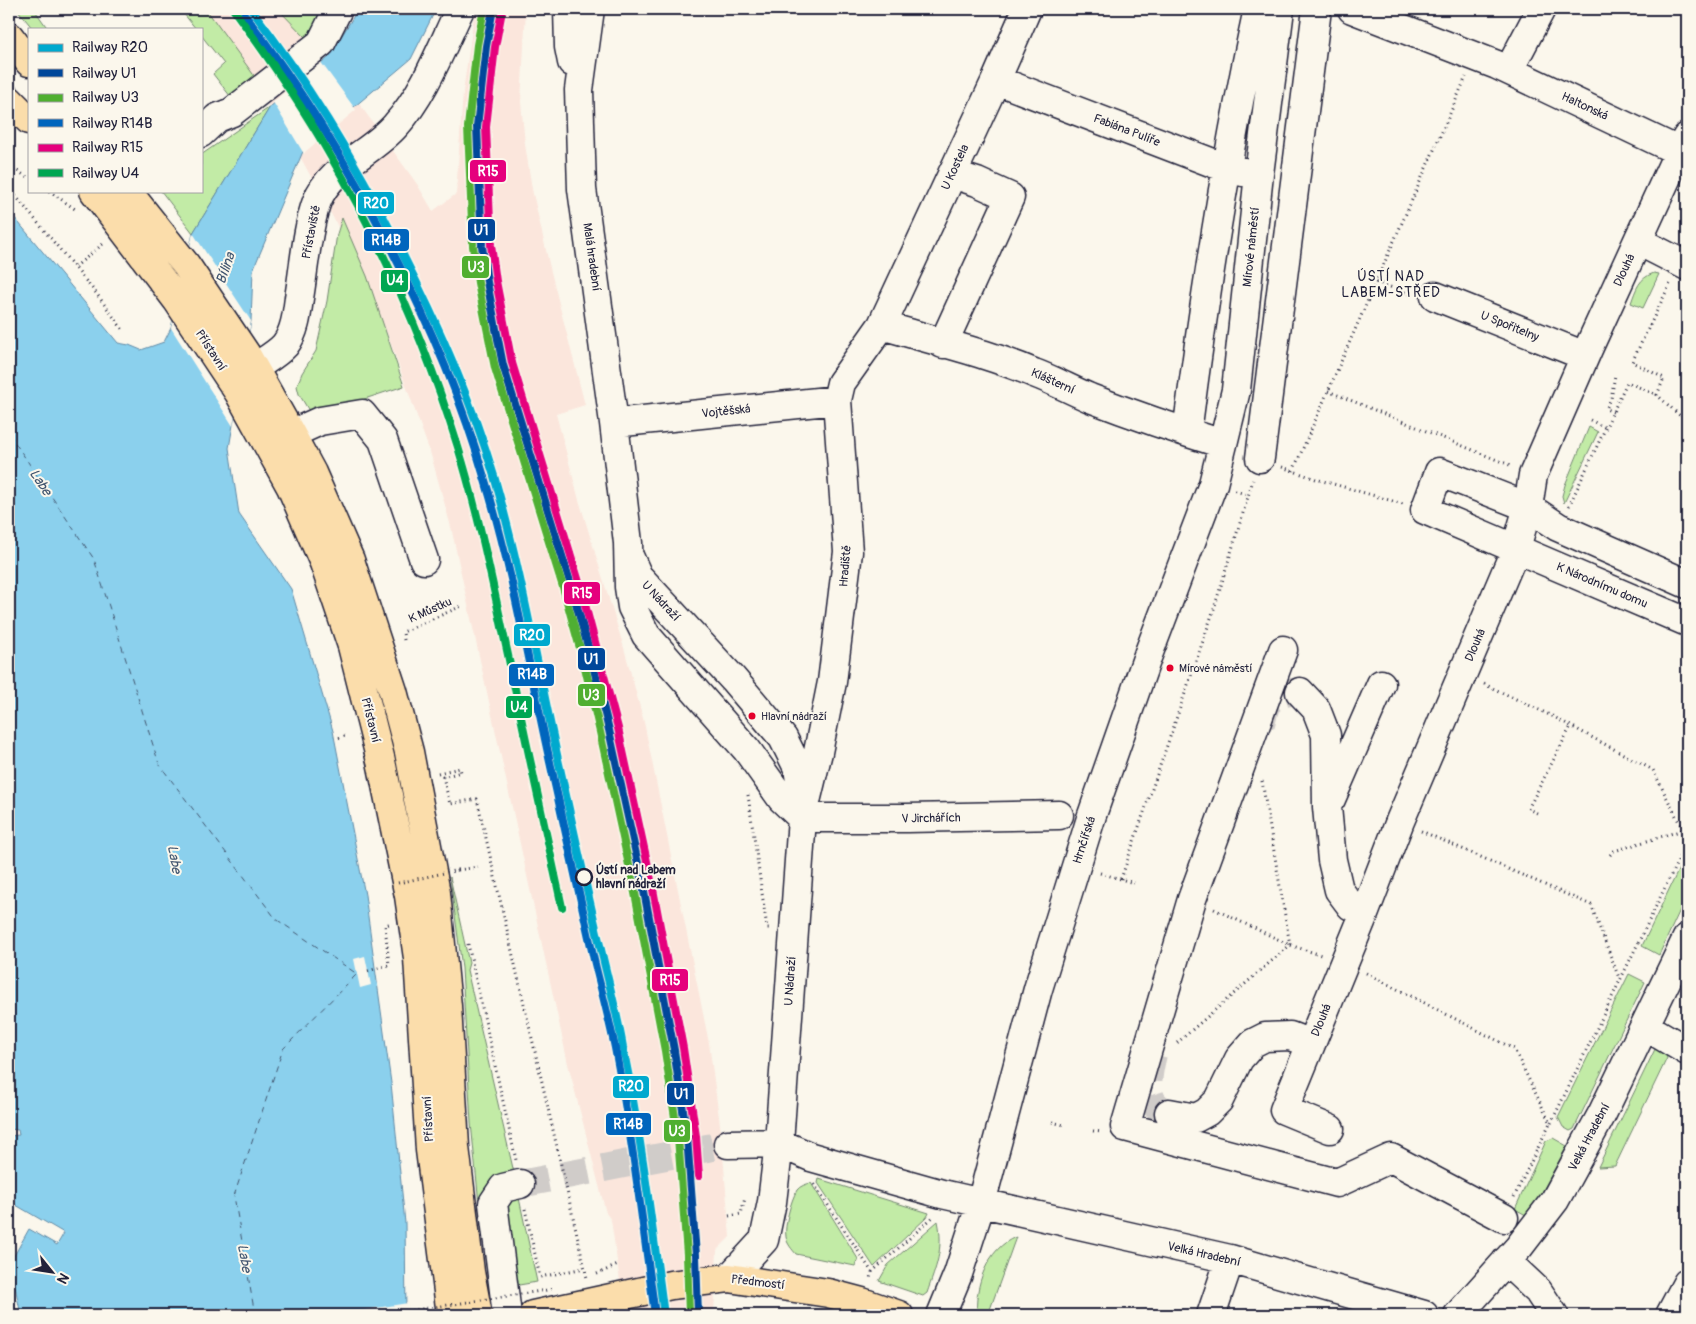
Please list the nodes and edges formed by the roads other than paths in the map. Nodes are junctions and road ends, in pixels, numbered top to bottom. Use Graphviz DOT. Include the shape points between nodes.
graph roads {
  1 [pos="338,9"];
  2 [pos="460,9"];
  3 [pos="568,9"];
  4 [pos="590,9"];
  5 [pos="1027,9"];
  6 [pos="1258,9"];
  7 [pos="1280,9"];
  8 [pos="1317,9"];
  9 [pos="1352,9"];
  10 [pos="1541,9"];
  11 [pos="9,36"];
  12 [pos="9,59"];
  13 [pos="28,61"];
  14 [pos="1494,64"];
  15 [pos="28,80"];
  16 [pos="996,80"];
  17 [pos="579,90"];
  18 [pos="9,100"];
  19 [pos="28,119"];
  20 [pos="202,132"];
  21 [pos="1680,143"];
  22 [pos="1226,167"];
  23 [pos="952,174"];
  24 [pos="1259,174"];
  25 [pos="128,192"];
  26 [pos="87,202"];
  27 [pos="1638,241"];
  28 [pos="1684,264"];
  29 [pos="1435,296"];
  30 [pos="882,325"];
  31 [pos="943,344"];
  32 [pos="1585,356"];
  33 [pos="250,361"];
  34 [pos="838,400"];
  35 [pos="614,423"];
  36 [pos="1188,424"];
  37 [pos="291,434"];
  38 [pos="1223,444"];
  39 [pos="1260,458"];
  40 [pos="1221,487"];
  41 [pos="1528,507"];
  42 [pos="1516,548"];
  43 [pos="628,555"];
  44 [pos="424,560"];
  45 [pos="1687,584"];
  46 [pos="1687,622"];
  47 [pos="1283,650"];
  48 [pos="1381,684"];
  49 [pos="1300,692"];
  50 [pos="1327,807"];
  51 [pos="1060,815"];
  52 [pos="802,818"];
  53 [pos="1365,912"];
  54 [pos="1687,938"];
  55 [pos="1645,1026"];
  56 [pos="1311,1044"];
  57 [pos="1687,1051"];
  58 [pos="1169,1113"];
  59 [pos="1330,1129"];
  60 [pos="779,1143"];
  61 [pos="728,1144"];
  62 [pos="520,1185"];
  63 [pos="981,1203"];
  64 [pos="1503,1237"];
  65 [pos="1230,1259"];
  66 [pos="729,1278"];
  67 [pos="1687,1283"];
  68 [pos="592,1298"];
  69 [pos="548,1305"];
  70 [pos="441,1310"];
  71 [pos="478,1315"];
  72 [pos="507,1315"];
  73 [pos="899,1315"];
  74 [pos="941,1315"];
  75 [pos="1212,1315"];
  76 [pos="1424,1315"];
  77 [pos="1458,1315"];
  78 [pos="1554,1315"];
  79 [pos="1670,1315"];
  1 -- 20 [label="street" via="321,43"];
  2 -- 33 [label="street, Přístaviště" via="424,82 397,124 339,172 322,191 312,216 292,333 284,346"];
  3 -- 17 [label="street, Malá hradební" via="569,47"];
  4 -- 17 [label="street, Malá hradební"];
  5 -- 16 [label="street, U Kostela"];
  6 -- 22 [label="street"];
  7 -- 24 [label="street, Mírové náměstí"];
  8 -- 39 [label="street"];
  9 -- 14 [label="street"];
  10 -- 14 [label="street"];
  11 -- 13 [label="main road"];
  12 -- 15 [label="main road"];
  14 -- 21 [label="street, Haltonská"];
  16 -- 22 [label="street, Fabiána Pulíře"];
  16 -- 23 [label="street, U Kostela"];
  17 -- 35 [label="street, Malá hradební" via="582,189"];
  18 -- 19 [label="main road"];
  21 -- 27 [label="street, Dlouhá"];
  22 -- 24 [label="street, Fabiána Pulíře"];
  22 -- 36 [label="street"];
  23 -- 30 [label="street, U Kostela"];
  23 -- 31 [label="street" via="1010,197"];
  24 -- 38 [label="street, Mírové náměstí" via="1236,390"];
  25 -- 33 [label="main road, Přístavní" via="186,265"];
  26 -- 70 [label="main road, Přístavní" via="178,300 239,394 291,486 324,563 352,646 381,761 409,896 418,958"];
  27 -- 28 [label="street"];
  27 -- 32 [label="street, Dlouhá"];
  29 -- 32 [label="street, U Spořitelny"];
  30 -- 31 [label="street, Klášterní"];
  30 -- 34 [label="street, Hradiště" via="841,383"];
  31 -- 38 [label="street, Klášterní" via="1034,372 1089,397"];
  32 -- 41 [label="street, Dlouhá" via="1533,475"];
  33 -- 37 [label="main road, Přístavní"];
  34 -- 35 [label="street, Vojtěšská"];
  34 -- 52 [label="street, Hradiště" via="848,552 832,682"];
  35 -- 43 [label="street, U Nádraží"];
  37 -- 44 [label="street" via="320,421 362,414 383,440"];
  37 -- 71 [label="main road, Přístavní" via="350,560 393,691 409,752 436,893 447,1006 455,1147"];
  38 -- 40 [label="street, Mírové náměstí"];
  40 -- 63 [label="street, Hrnčířská" via="1142,674 1092,815 1038,989"];
  41 -- 42 [label="street, Dlouhá"];
  41 -- 42 [label="street, K Národnímu domu" via="1439,472 1425,510"];
  41 -- 45 [label="street" via="1558,527"];
  42 -- 46 [label="street, K Národnímu domu"];
  42 -- 53 [label="street, Dlouhá"];
  43 -- 52 [label="street, U Nádraží" via="632,607 646,635 747,750 782,799"];
  43 -- 52 [label="street, U Nádraží" via="638,576 783,738 798,768"];
  47 -- 64 [label="street" via="1192,900 1125,1127 1337,1183 1391,1158"];
  48 -- 50 [label="street"];
  49 -- 50 [label="street" via="1316,709 1326,735"];
  50 -- 53 [label="street" via="1332,860 1339,890 1351,906"];
  51 -- 52 [label="street, V Jirchářích"];
  52 -- 60 [label="street, U Nádraží"];
  53 -- 56 [label="street, Dlouhá"];
  54 -- 55 [label="street, Velká Hradební"];
  55 -- 57 [label="street"];
  55 -- 64 [label="street, Velká Hradební" via="1555,1200"];
  56 -- 58 [label="street" via="1290,1036 1265,1037 1253,1043 1239,1059 1219,1100 1206,1112 1196,1118"];
  56 -- 59 [label="street, Dlouhá" via="1284,1110"];
  60 -- 61 [label="street"];
  60 -- 63 [label="street" via="811,1157"];
  60 -- 66 [label="street, U Nádraží" via="764,1240"];
  62 -- 72 [label="street" via="503,1188 493,1203"];
  63 -- 65 [label="street, Velká Hradební"];
  63 -- 74 [label="street"];
  64 -- 77 [label="street, Velká Hradební"];
  64 -- 78 [label="street"];
  65 -- 75 [label="street"];
  65 -- 76 [label="street, Velká Hradební"];
  66 -- 68 [label="main road, Předmostí"];
  66 -- 73 [label="main road, Předmostí" via="828,1293"];
  67 -- 79 [label="street"];
  68 -- 69 [label="main road, Předmostí"];
}
